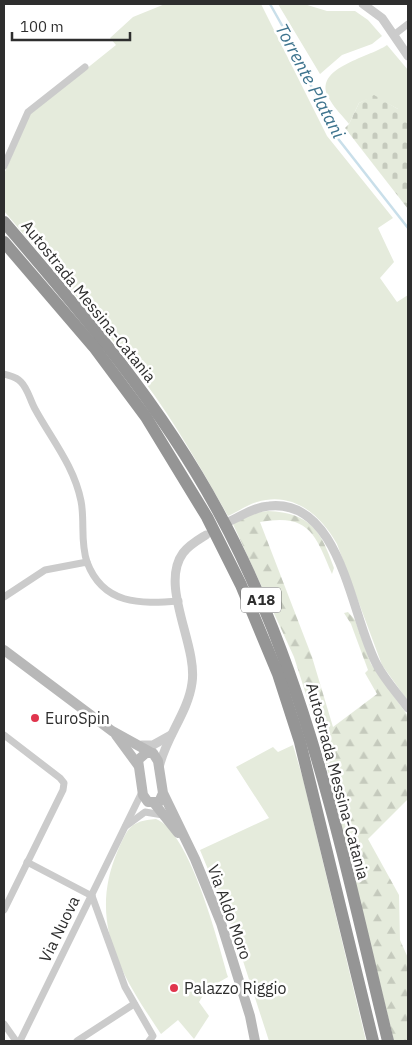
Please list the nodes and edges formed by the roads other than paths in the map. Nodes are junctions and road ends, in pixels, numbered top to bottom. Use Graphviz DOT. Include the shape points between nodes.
graph roads {
  1 [pos="363,4"];
  2 [pos="408,24"];
  3 [pos="394,34"];
  4 [pos="408,56"];
  5 [pos="85,67"];
  6 [pos="4,166"];
  7 [pos="4,222"];
  8 [pos="4,242"];
  9 [pos="4,374"];
  10 [pos="230,521"];
  11 [pos="206,535"];
  12 [pos="87,562"];
  13 [pos="4,597"];
  14 [pos="178,601"];
  15 [pos="4,650"];
  16 [pos="408,708"];
  17 [pos="112,731"];
  18 [pos="4,735"];
  19 [pos="171,735"];
  20 [pos="148,747"];
  21 [pos="138,765"];
  22 [pos="159,768"];
  23 [pos="143,789"];
  24 [pos="163,793"];
  25 [pos="154,803"];
  26 [pos="145,812"];
  27 [pos="163,815"];
  28 [pos="124,828"];
  29 [pos="189,848"];
  30 [pos="27,862"];
  31 [pos="92,896"];
  32 [pos="4,910"];
  33 [pos="134,1004"];
  34 [pos="250,1016"];
  35 [pos="4,1024"];
  36 [pos="18,1041"];
  37 [pos="77,1041"];
  38 [pos="149,1041"];
  39 [pos="255,1041"];
  40 [pos="263,1041"];
  41 [pos="373,1041"];
  42 [pos="388,1041"];
  1 -- 3 [label="street" via="382,18"];
  2 -- 3 [label="street"];
  3 -- 4 [label="street"];
  5 -- 6 [label="street" via="28,112"];
  7 -- 42 [label="highway, Autostrada Messina-Catania / A18" via="103,338 156,411 214,504 252,580 290,670 312,738"];
  8 -- 41 [label="highway, Autostrada Messina-Catania / A18" via="94,347 146,417 203,510 233,569 275,666 300,742"];
  9 -- 12 [label="street" via="20,380 76,481 82,503"];
  10 -- 16 [label="street" via="253,510 284,506 305,514 319,525 332,546 377,665"];
  11 -- 14 [label="street" via="191,544 179,560 174,577"];
  12 -- 13 [label="street" via="46,570"];
  12 -- 14 [label="street" via="102,585 129,602"];
  14 -- 19 [label="street" via="192,659 193,681"];
  15 -- 17 [label="main road"];
  17 -- 20 [label="main road"];
  17 -- 21 [label="main road"];
  18 -- 30 [label="street" via="64,784"];
  19 -- 20 [label="street"];
  19 -- 22 [label="street"];
  20 -- 21 [label="main road"];
  20 -- 22 [label="main road"];
  21 -- 23 [label="main road"];
  22 -- 24 [label="main road"];
  23 -- 25 [label="main road" via="148,802"];
  23 -- 28 [label="street, Via Nuova"];
  24 -- 25 [label="main road" via="159,802"];
  24 -- 29 [label="main road"];
  25 -- 26 [label="street"];
  25 -- 27 [label="main road"];
  26 -- 27 [label="street"];
  26 -- 28 [label="street"];
  27 -- 29 [label="main road"];
  28 -- 31 [label="street, Via Nuova"];
  29 -- 34 [label="main road, Via Aldo Moro" via="210,893"];
  30 -- 31 [label="street"];
  30 -- 32 [label="street"];
  31 -- 33 [label="street" via="110,950"];
  31 -- 36 [label="street, Via Nuova"];
  33 -- 37 [label="street"];
  33 -- 38 [label="street" via="153,1036"];
  34 -- 39 [label="main road"];
  34 -- 40 [label="main road"];
  35 -- 36 [label="street"];
}
